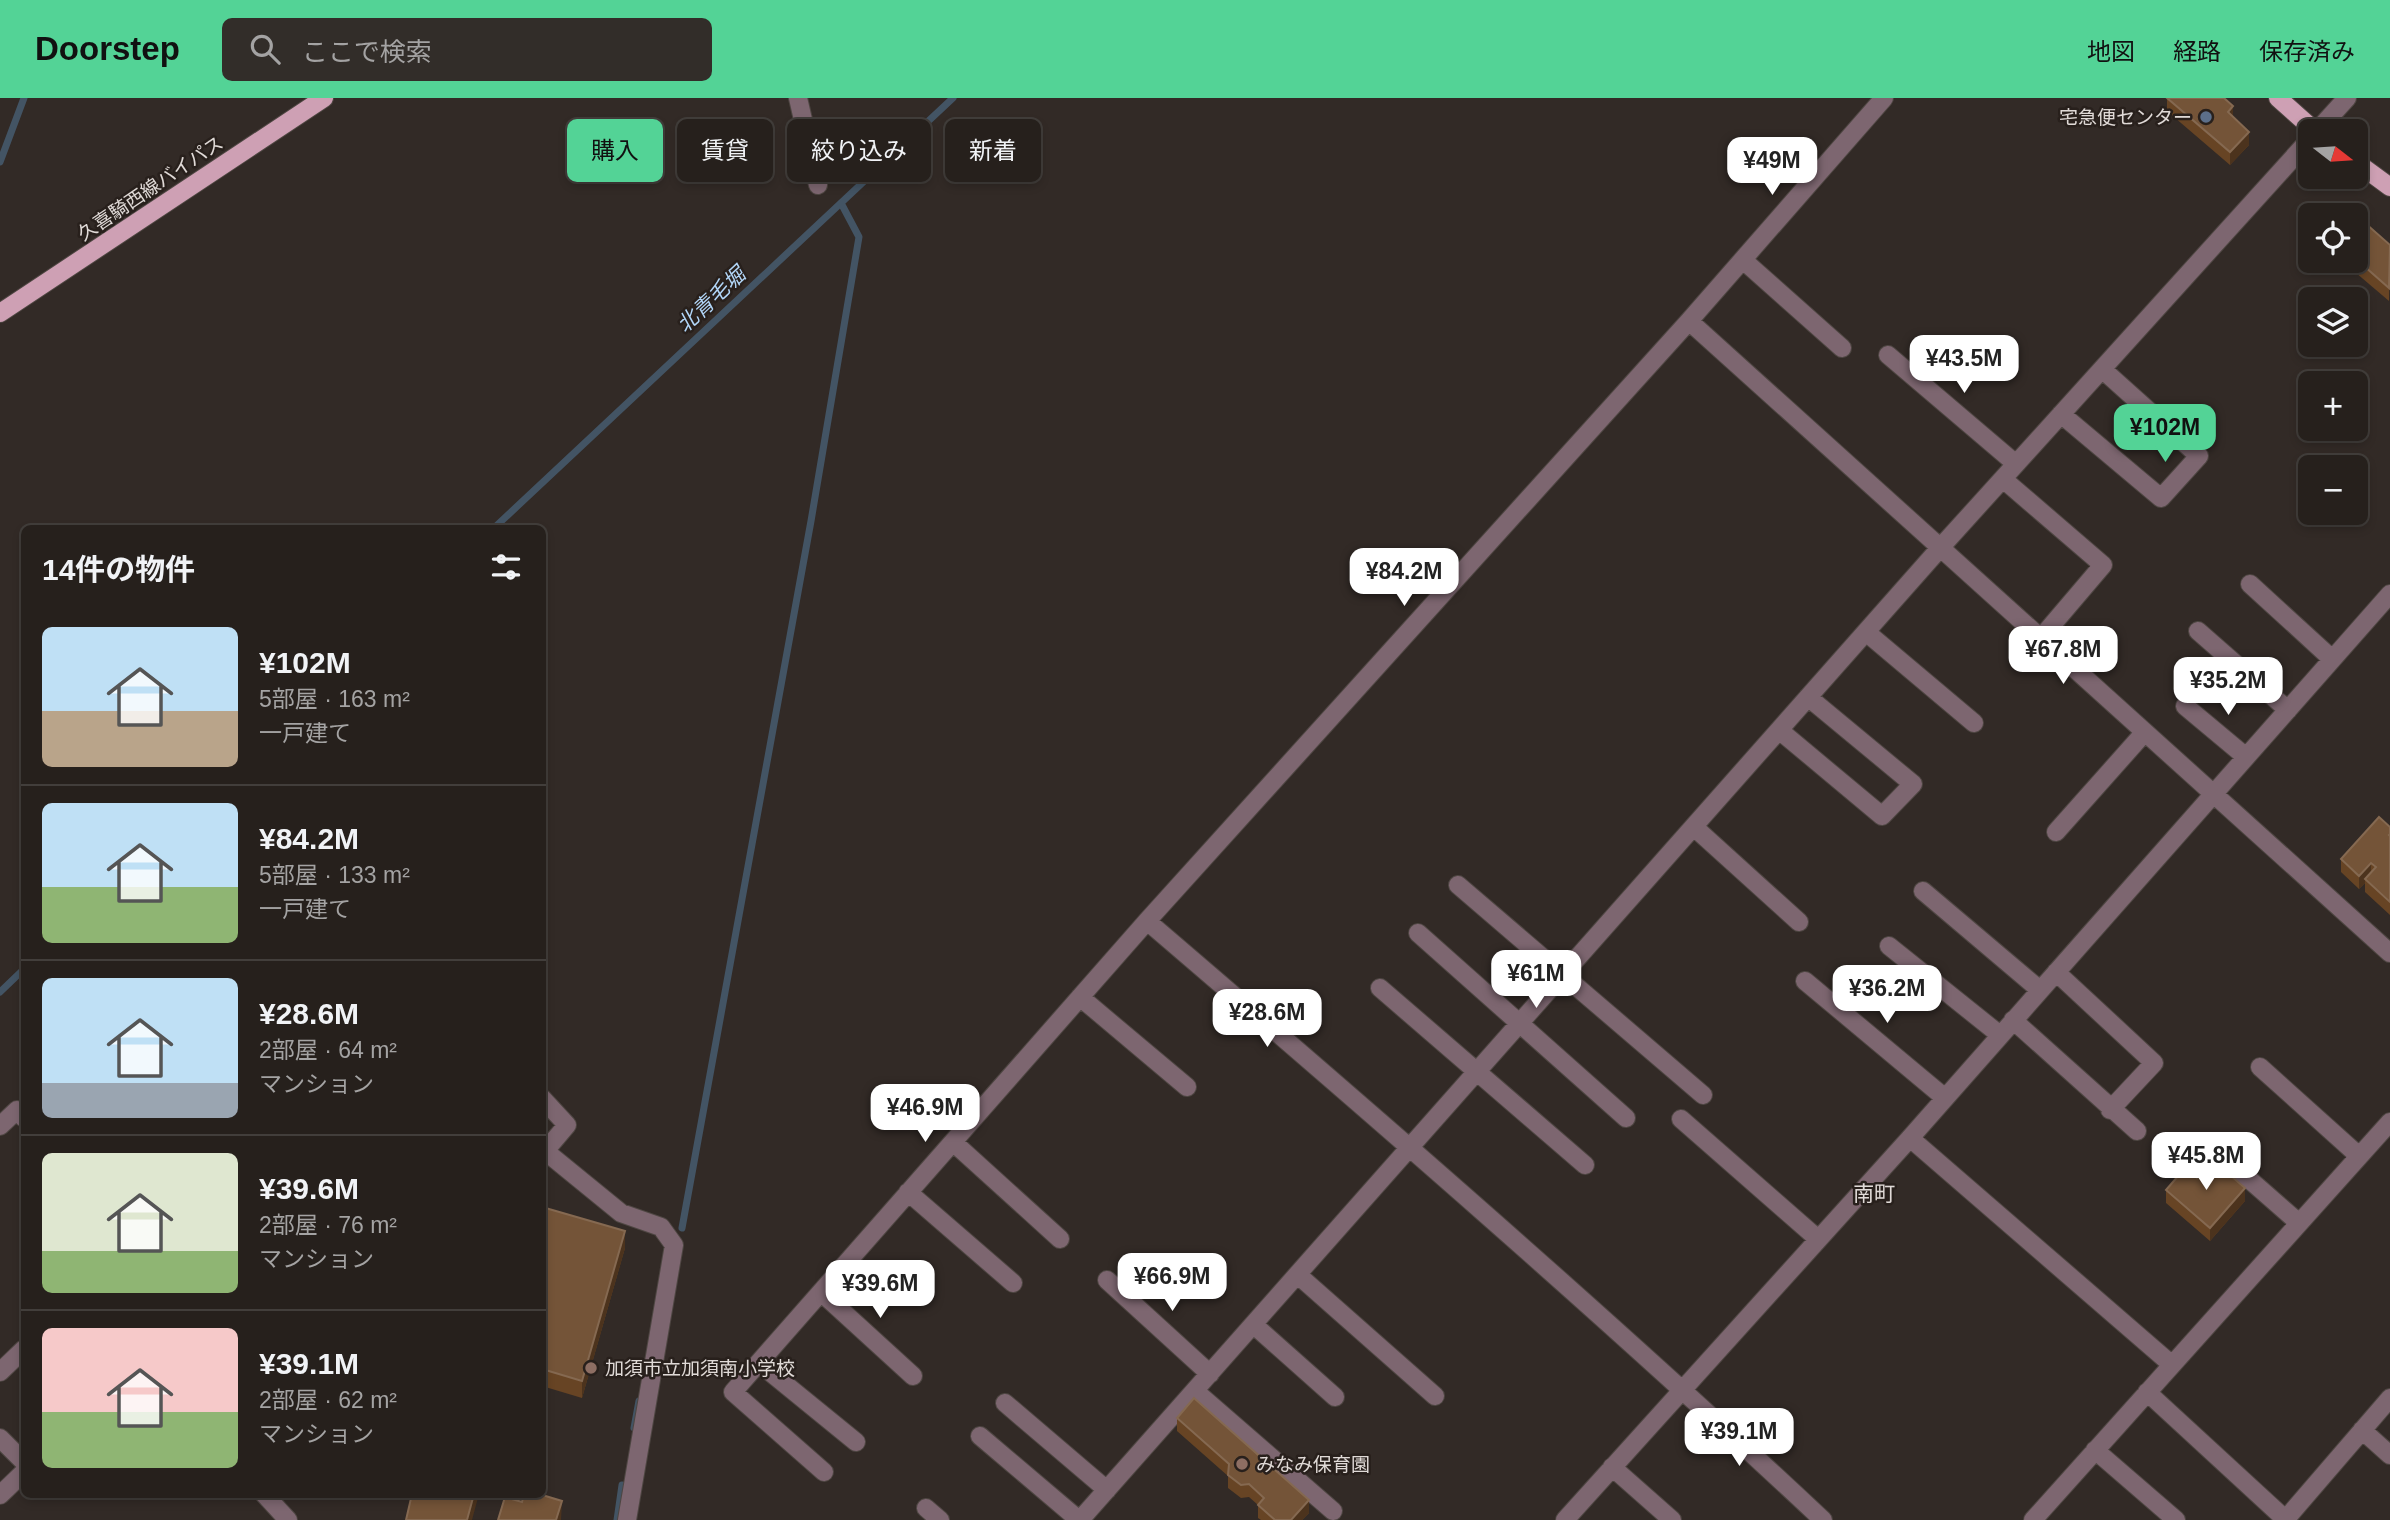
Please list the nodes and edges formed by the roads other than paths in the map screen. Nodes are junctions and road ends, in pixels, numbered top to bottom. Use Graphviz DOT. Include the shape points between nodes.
graph roads {
  1 [pos="324,98"];
  2 [pos="798,98"];
  3 [pos="1884,98"];
  4 [pos="2278,98"];
  5 [pos="2347,98"];
  6 [pos="2302,119"];
  7 [pos="2327,119"];
  8 [pos="2298,152"];
  9 [pos="2368,171"];
  10 [pos="818,185"];
  11 [pos="2390,187"];
  12 [pos="1742,260"];
  13 [pos="0,313"];
  14 [pos="1689,321"];
  15 [pos="1842,348"];
  16 [pos="1888,355"];
  17 [pos="2102,369"];
  18 [pos="2061,414"];
  19 [pos="2016,464"];
  20 [pos="2003,479"];
  21 [pos="1940,548"];
  22 [pos="2250,584"];
  23 [pos="2390,594"];
  24 [pos="2198,631"];
  25 [pos="1866,632"];
  26 [pos="2040,639"];
  27 [pos="2332,659"];
  28 [pos="1808,697"];
  29 [pos="2185,706"];
  30 [pos="2288,709"];
  31 [pos="1974,723"];
  32 [pos="1779,730"];
  33 [pos="2144,733"];
  34 [pos="2246,757"];
  35 [pos="2213,794"];
  36 [pos="1694,827"];
  37 [pos="2056,832"];
  38 [pos="1458,885"];
  39 [pos="1923,891"];
  40 [pos="1147,921"];
  41 [pos="1799,922"];
  42 [pos="1418,933"];
  43 [pos="1889,946"];
  44 [pos="2390,953"];
  45 [pos="2056,972"];
  46 [pos="1563,975"];
  47 [pos="1805,981"];
  48 [pos="1380,988"];
  49 [pos="2040,990"];
  50 [pos="1080,997"];
  51 [pos="2013,1020"];
  52 [pos="1521,1023"];
  53 [pos="2000,1035"];
  54 [pos="2260,1066"];
  55 [pos="1477,1073"];
  56 [pos="1187,1087"];
  57 [pos="1703,1095"];
  58 [pos="1945,1098"];
  59 [pos="546,1101"];
  60 [pos="2110,1110"];
  61 [pos="21,1115"];
  62 [pos="1626,1118"];
  63 [pos="1682,1119"];
  64 [pos="2390,1122"];
  65 [pos="0,1126"];
  66 [pos="2137,1131"];
  67 [pos="1909,1138"];
  68 [pos="953,1142"];
  69 [pos="2210,1145"];
  70 [pos="1411,1147"];
  71 [pos="546,1150"];
  72 [pos="546,1152"];
  73 [pos="2359,1156"];
  74 [pos="1585,1165"];
  75 [pos="908,1192"];
  76 [pos="2299,1223"];
  77 [pos="1060,1239"];
  78 [pos="1818,1239"];
  79 [pos="1298,1276"];
  80 [pos="1107,1280"];
  81 [pos="1013,1283"];
  82 [pos="821,1292"];
  83 [pos="1254,1325"];
  84 [pos="21,1352"];
  85 [pos="759,1363"];
  86 [pos="2171,1364"];
  87 [pos="0,1372"];
  88 [pos="1210,1374"];
  89 [pos="914,1376"];
  90 [pos="1682,1388"];
  91 [pos="1195,1391"];
  92 [pos="2147,1392"];
  93 [pos="1435,1396"];
  94 [pos="1335,1397"];
  95 [pos="2390,1398"];
  96 [pos="1005,1402"];
  97 [pos="2362,1430"];
  98 [pos="980,1436"];
  99 [pos="0,1438"];
  100 [pos="856,1443"];
  101 [pos="2095,1450"];
  102 [pos="2390,1455"];
  103 [pos="21,1459"];
  104 [pos="1612,1467"];
  105 [pos="824,1472"];
  106 [pos="21,1475"];
  107 [pos="1107,1490"];
  108 [pos="0,1495"];
  109 [pos="268,1498"];
  110 [pos="1333,1511"];
  111 [pos="288,1520"];
  112 [pos="627,1520"];
  113 [pos="1080,1520"];
  114 [pos="1565,1520"];
  115 [pos="1672,1520"];
  116 [pos="1823,1520"];
  117 [pos="2034,1520"];
  118 [pos="2176,1520"];
  119 [pos="2285,1520"];
  1 -- 13 [label="main road, 久喜騎西線バイパス"];
  2 -- 10 [label="street"];
  3 -- 12 [label="street"];
  4 -- 6 [label="main road"];
  5 -- 7 [label="street"];
  8 -- 17 [label="street"];
  9 -- 11 [label="main road"];
  12 -- 14 [label="street"];
  12 -- 15 [label="street"];
  14 -- 21 [label="street"];
  14 -- 40 [label="street"];
  16 -- 19 [label="street"];
  17 -- 18 [label="street"];
  17 -- 18 [label="street" via="2199,456 2161,498"];
  18 -- 19 [label="street"];
  19 -- 20 [label="street"];
  20 -- 21 [label="street"];
  20 -- 26 [label="street" via="2102,565"];
  21 -- 25 [label="street"];
  21 -- 26 [label="street"];
  22 -- 27 [label="street"];
  23 -- 27 [label="street"];
  24 -- 30 [label="street"];
  25 -- 28 [label="street"];
  25 -- 31 [label="street"];
  26 -- 33 [label="street"];
  27 -- 30 [label="street"];
  28 -- 32 [label="street"];
  28 -- 32 [label="street" via="1913,785 1882,816"];
  29 -- 34 [label="street"];
  30 -- 34 [label="street"];
  32 -- 36 [label="street"];
  33 -- 35 [label="street"];
  33 -- 37 [label="street"];
  34 -- 35 [label="street"];
  35 -- 44 [label="street"];
  35 -- 45 [label="street"];
  36 -- 41 [label="street"];
  36 -- 46 [label="street"];
  38 -- 46 [label="street"];
  39 -- 49 [label="street"];
  40 -- 50 [label="street"];
  40 -- 70 [label="street"];
  42 -- 52 [label="street"];
  43 -- 53 [label="street"];
  45 -- 49 [label="street"];
  45 -- 60 [label="street" via="2154,1063"];
  46 -- 52 [label="street"];
  46 -- 57 [label="street"];
  47 -- 58 [label="street"];
  48 -- 55 [label="street"];
  49 -- 51 [label="street"];
  50 -- 56 [label="street"];
  50 -- 68 [label="street"];
  51 -- 53 [label="street"];
  51 -- 60 [label="street"];
  52 -- 55 [label="street"];
  52 -- 62 [label="street"];
  53 -- 58 [label="street"];
  54 -- 73 [label="street"];
  55 -- 70 [label="street"];
  55 -- 74 [label="street"];
  58 -- 67 [label="street"];
  59 -- 71 [label="street" via="567,1125"];
  60 -- 66 [label="street"];
  61 -- 65 [label="street" via="17,1110"];
  63 -- 78 [label="street"];
  64 -- 73 [label="street"];
  67 -- 78 [label="street"];
  67 -- 86 [label="street"];
  68 -- 75 [label="street"];
  68 -- 77 [label="street"];
  69 -- 76 [label="street"];
  70 -- 79 [label="street"];
  70 -- 90 [label="street"];
  72 -- 112 [label="street" via="621,1213 661,1227 674,1245"];
  73 -- 76 [label="street"];
  75 -- 81 [label="street"];
  75 -- 82 [label="street"];
  76 -- 86 [label="street"];
  78 -- 90 [label="street"];
  79 -- 83 [label="street"];
  79 -- 93 [label="street"];
  80 -- 88 [label="street"];
  82 -- 85 [label="street"];
  82 -- 89 [label="street"];
  83 -- 88 [label="street"];
  83 -- 94 [label="street"];
  84 -- 87 [label="street"];
  85 -- 100 [label="street"];
  85 -- 105 [label="street" via="733,1392"];
  86 -- 92 [label="street"];
  88 -- 91 [label="street"];
  90 -- 104 [label="street"];
  90 -- 116 [label="street"];
  91 -- 107 [label="street"];
  91 -- 110 [label="street"];
  92 -- 101 [label="street"];
  92 -- 119 [label="street"];
  95 -- 97 [label="street"];
  96 -- 107 [label="street"];
  97 -- 102 [label="street"];
  97 -- 119 [label="street"];
  98 -- 113 [label="street"];
  99 -- 103 [label="street"];
  101 -- 117 [label="street"];
  101 -- 118 [label="street"];
  104 -- 114 [label="street"];
  104 -- 115 [label="street"];
  106 -- 108 [label="street"];
  107 -- 113 [label="street"];
  109 -- 111 [label="street"];
}
